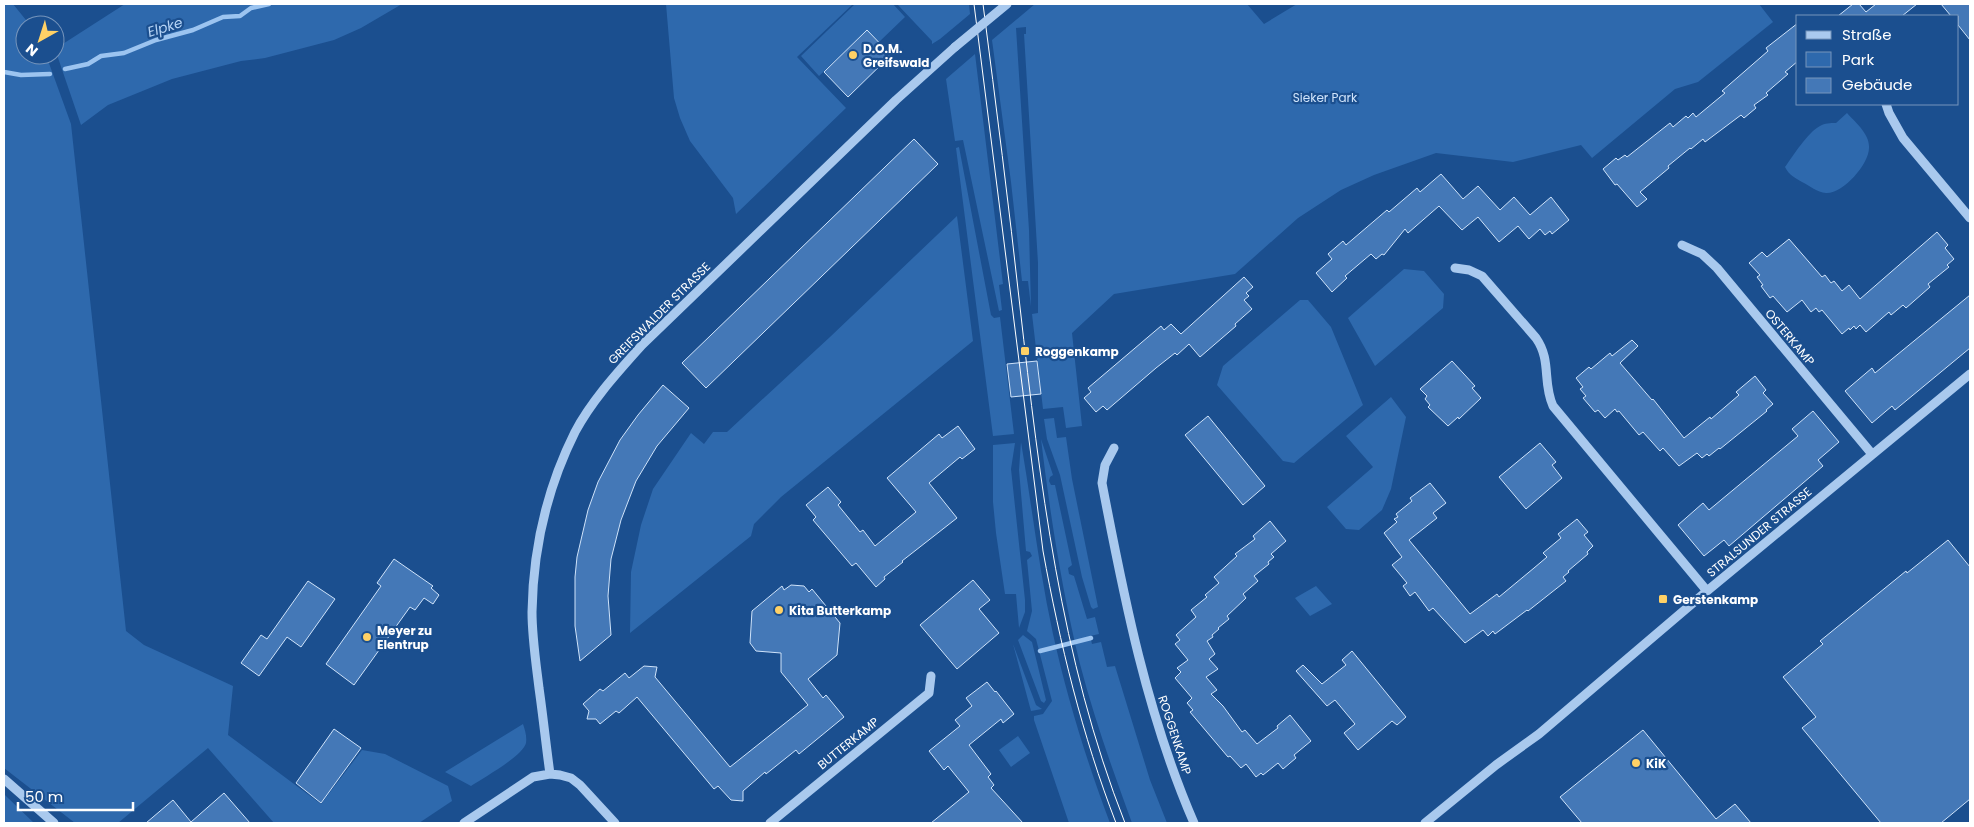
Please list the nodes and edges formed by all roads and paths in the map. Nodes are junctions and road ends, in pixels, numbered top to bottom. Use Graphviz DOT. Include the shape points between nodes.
graph roads {
  1 [pos="1007,4"];
  2 [pos="1886,105"];
  3 [pos="1970,218"];
  4 [pos="1682,244"];
  5 [pos="1455,268"];
  6 [pos="1970,374"];
  7 [pos="1114,448"];
  8 [pos="1872,454"];
  9 [pos="1707,591"];
  10 [pos="931,676"];
  11 [pos="550,774"];
  12 [pos="4,780"];
  13 [pos="1429,822"];
  14 [pos="54,823"];
  15 [pos="464,823"];
  16 [pos="615,823"];
  17 [pos="770,823"];
  18 [pos="1194,823"];
  1 -- 11 [label="street, GREIFSWALDER STRASSE, bridge" via="896,100 642,345 596,400 576,432 547,502 533,584 532,614"];
  2 -- 3 [label="street" via="1903,138"];
  4 -- 8 [label="street, OSTERKAMP" via="1702,254 1717,268"];
  5 -- 9 [label="street" via="1482,276 1536,338 1543,348 1548,394 1554,406"];
  6 -- 8 [label="street, STRALSUNDER STRASSE"];
  7 -- 18 [label="street, ROGGENKAMP" via="1102,474 1102,483 1126,604 1146,687"];
  8 -- 9 [label="street, STRALSUNDER STRASSE"];
  9 -- 13 [label="street, STRALSUNDER STRASSE" via="1539,734 1496,765"];
  10 -- 17 [label="street, BUTTERKAMP" via="929,693"];
  11 -- 15 [label="street" via="533,777"];
  11 -- 16 [label="street" via="571,778"];
  12 -- 14 [label="street"];
}
